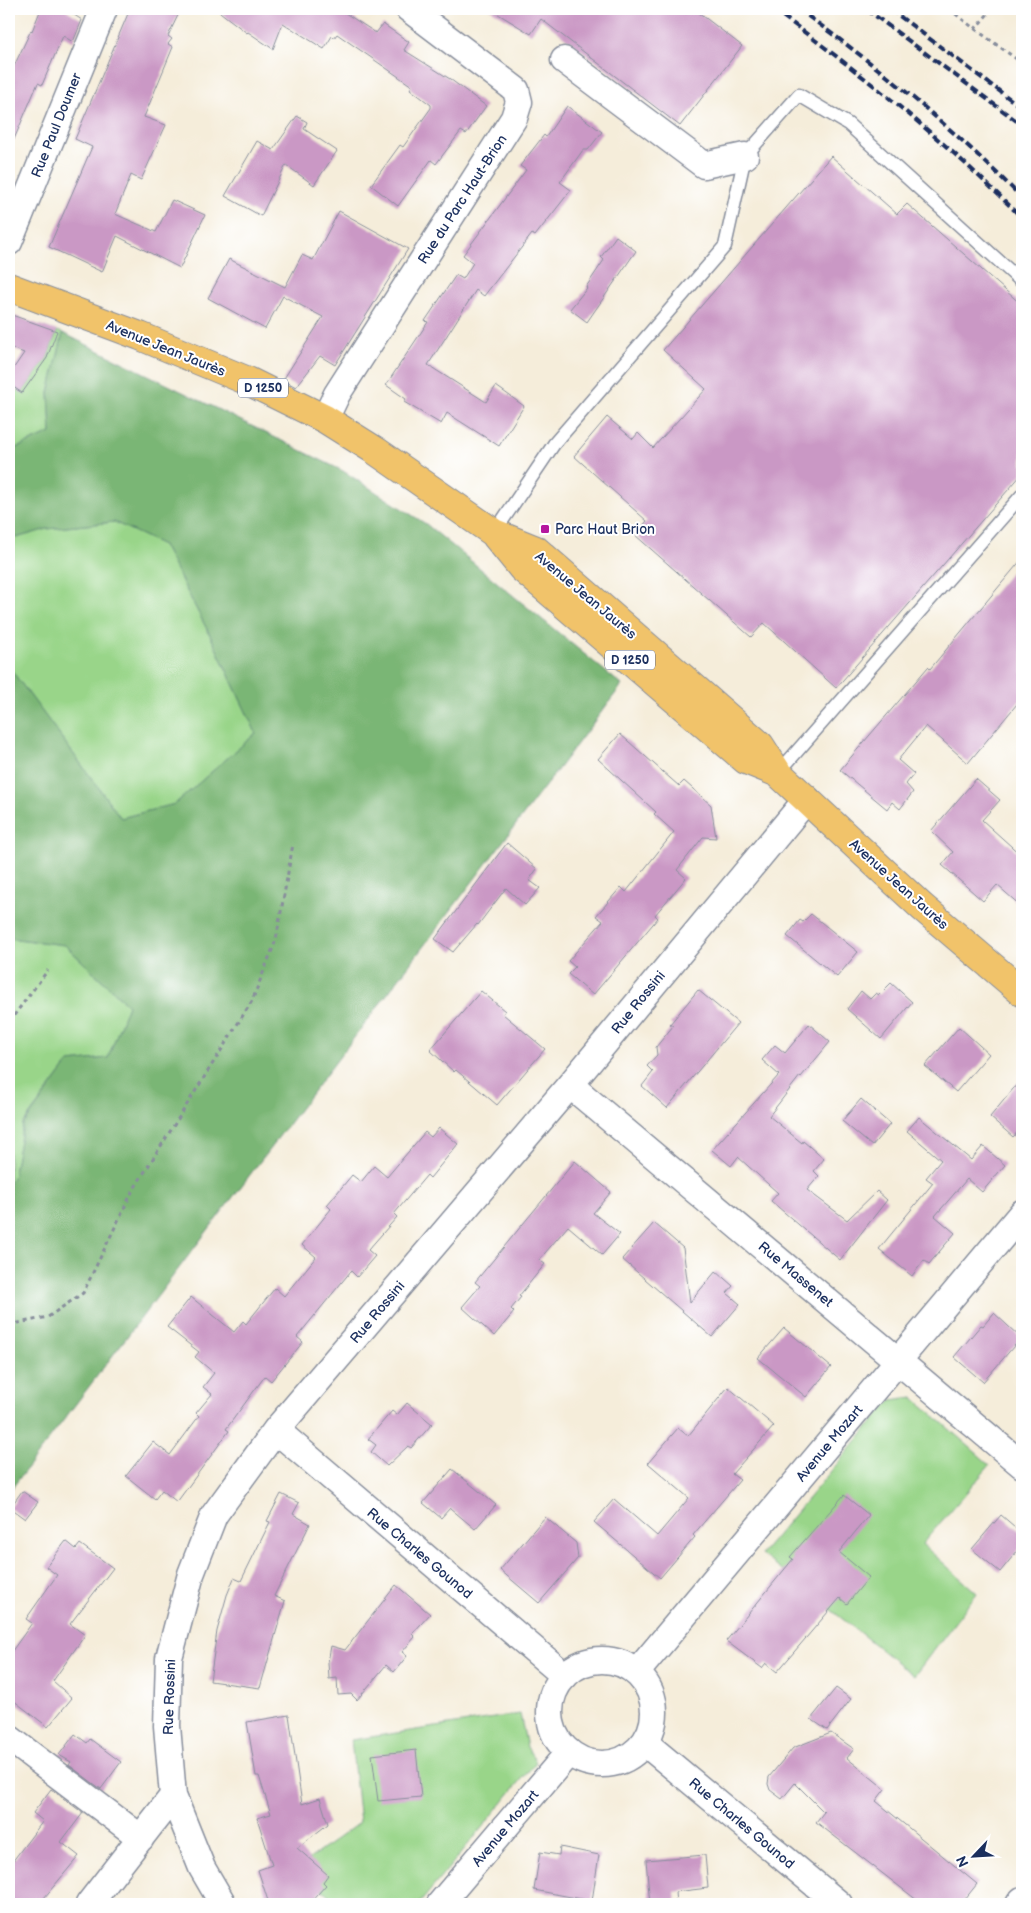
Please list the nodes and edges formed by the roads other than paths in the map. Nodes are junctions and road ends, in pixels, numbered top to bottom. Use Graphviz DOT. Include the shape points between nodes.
graph roads {
  1 [pos="104,9"];
  2 [pos="409,9"];
  3 [pos="564,60"];
  4 [pos="745,156"];
  5 [pos="9,242"];
  6 [pos="1022,282"];
  7 [pos="9,287"];
  8 [pos="325,419"];
  9 [pos="1022,495"];
  10 [pos="494,533"];
  11 [pos="778,773"];
  12 [pos="807,799"];
  13 [pos="1022,992"];
  14 [pos="570,1084"];
  15 [pos="1022,1213"];
  16 [pos="899,1360"];
  17 [pos="276,1430"];
  18 [pos="1022,1465"];
  19 [pos="636,1673"];
  20 [pos="565,1676"];
  21 [pos="9,1738"];
  22 [pos="645,1743"];
  23 [pos="569,1752"];
  24 [pos="173,1796"];
  25 [pos="141,1838"];
  26 [pos="1022,1900"];
  27 [pos="90,1904"];
  28 [pos="223,1904"];
  29 [pos="440,1904"];
  30 [pos="839,1904"];
  31 [pos="1019,1904"];
  1 -- 5 [label="street, Rue Paul Doumer"];
  2 -- 8 [label="street, Rue du Parc Haut-Brion" via="516,90 519,102 514,118"];
  3 -- 4 [label="street" via="704,165"];
  4 -- 6 [label="lane" via="799,95 848,124"];
  4 -- 10 [label="lane" via="726,246 554,444"];
  7 -- 8 [label="main road, Avenue Jean Jaurès / D 1250" via="248,381"];
  8 -- 10 [label="main road, Avenue Jean Jaurès / D 1250"];
  9 -- 11 [label="lane"];
  10 -- 11 [label="main road, Avenue Jean Jaurès / D 1250" via="522,568 746,760"];
  11 -- 12 [label="main road, Avenue Jean Jaurès / D 1250"];
  12 -- 13 [label="main road, Avenue Jean Jaurès / D 1250" via="922,907"];
  12 -- 14 [label="street, Rue Rossini"];
  14 -- 16 [label="street, Rue Massenet"];
  14 -- 17 [label="street, Rue Rossini"];
  15 -- 16 [label="street, Avenue Mozart"];
  16 -- 18 [label="street, Rue Massenet"];
  16 -- 19 [label="street, Avenue Mozart"];
  17 -- 20 [label="street, Rue Charles Gounod"];
  17 -- 24 [label="street, Rue Rossini" via="214,1515 191,1574 169,1658 167,1726"];
  19 -- 20 [label="street" via="623,1664 608,1660 577,1666"];
  19 -- 22 [label="street" via="652,1698 652,1729"];
  20 -- 23 [label="street" via="555,1690 550,1715 558,1740"];
  21 -- 25 [label="street"];
  22 -- 23 [label="street" via="633,1755 600,1765 583,1761"];
  22 -- 30 [label="street, Rue Charles Gounod"];
  23 -- 29 [label="street, Avenue Mozart"];
  24 -- 25 [label="street"];
  24 -- 28 [label="street, Rue Rossini" via="202,1868"];
  25 -- 27 [label="street"];
  26 -- 31 [label="street"];
}
